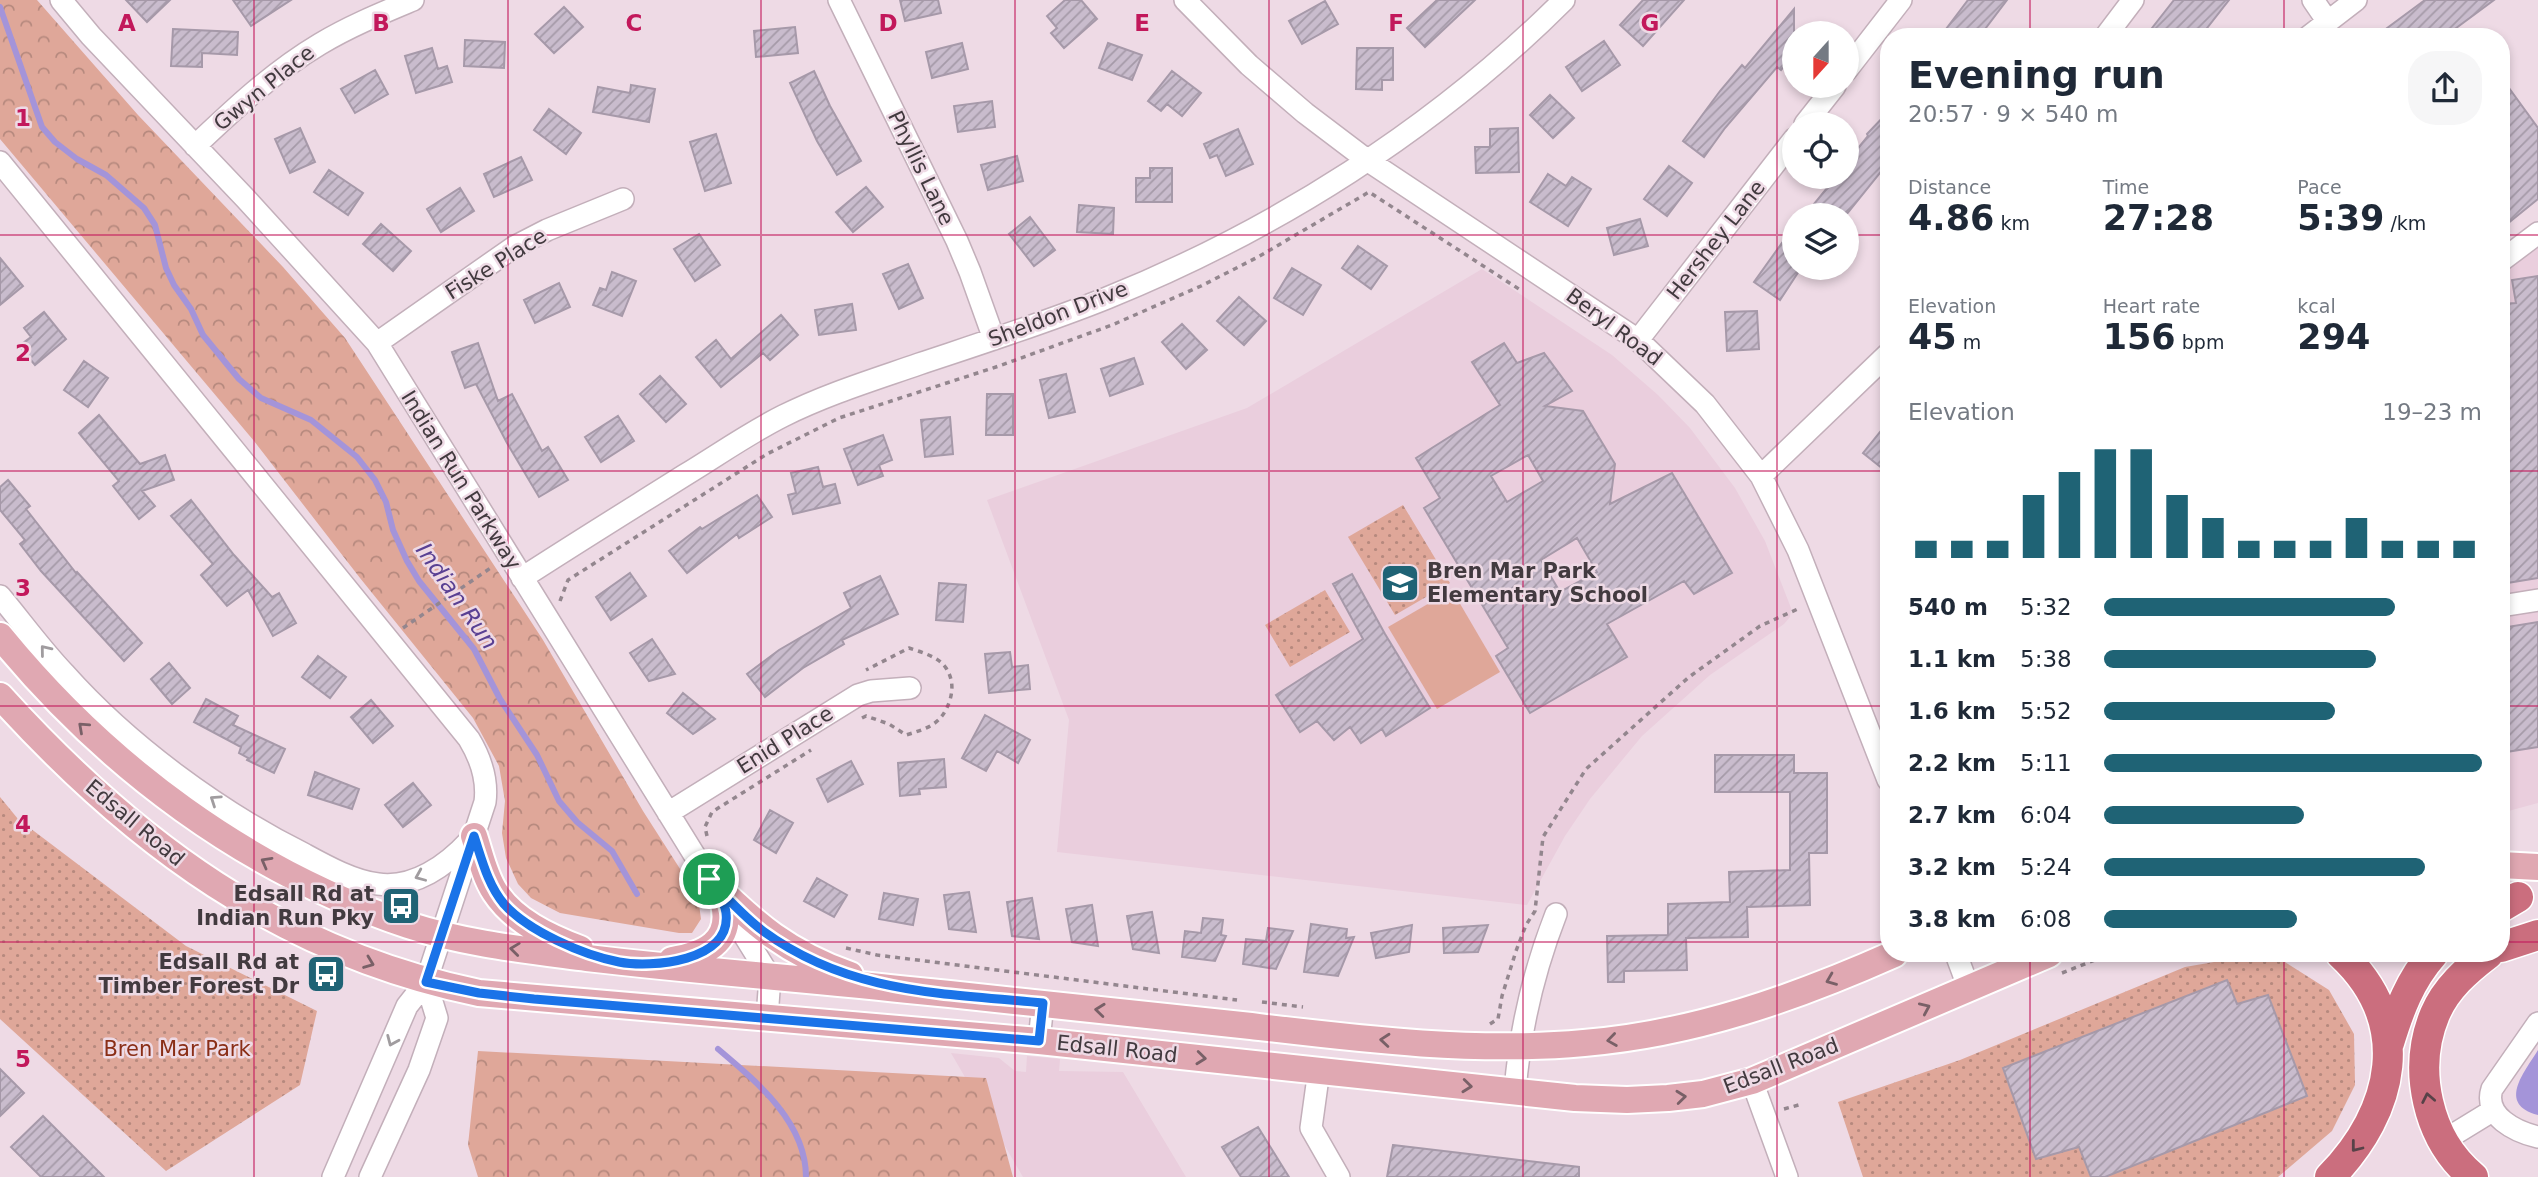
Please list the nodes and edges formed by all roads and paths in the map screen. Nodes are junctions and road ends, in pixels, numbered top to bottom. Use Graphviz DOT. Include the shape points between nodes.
graph roads {
  1 [pos="61,0"];
  2 [pos="413,0"];
  3 [pos="839,0"];
  4 [pos="1185,0"];
  5 [pos="1564,0"];
  6 [pos="1901,0"];
  7 [pos="2133,0"];
  8 [pos="2313,0"];
  9 [pos="2356,0"];
  10 [pos="2328,22"];
  11 [pos="2112,28"];
  12 [pos="2320,28"];
  13 [pos="1859,54"];
  14 [pos="1826,98"];
  15 [pos="1814,112"];
  16 [pos="195,146"];
  17 [pos="1782,154"];
  18 [pos="1367,160"];
  19 [pos="0,162"];
  20 [pos="623,199"];
  21 [pos="2538,233"];
  22 [pos="2510,254"];
  23 [pos="1522,291"];
  24 [pos="994,339"];
  25 [pos="1638,340"];
  26 [pos="377,343"];
  27 [pos="1880,362"];
  28 [pos="1761,476"];
  29 [pos="476,578"];
  30 [pos="522,578"];
  31 [pos="0,596"];
  32 [pos="2538,600"];
  33 [pos="1818,601"];
  34 [pos="2510,605"];
  35 [pos="564,608"];
  36 [pos="403,628"];
  37 [pos="0,636"];
  38 [pos="862,673"];
  39 [pos="910,688"];
  40 [pos="0,696"];
  41 [pos="858,720"];
  42 [pos="819,745"];
  43 [pos="1880,760"];
  44 [pos="668,813"];
  45 [pos="474,836"];
  46 [pos="709,841"];
  47 [pos="2510,865"];
  48 [pos="2538,867"];
  49 [pos="709,879"];
  50 [pos="724,905"];
  51 [pos="1556,914"];
  52 [pos="442,935"];
  53 [pos="2538,935"];
  54 [pos="2510,943"];
  55 [pos="842,947"];
  56 [pos="1880,960"];
  57 [pos="618,961"];
  58 [pos="1959,962"];
  59 [pos="2031,962"];
  60 [pos="2350,962"];
  61 [pos="2426,962"];
  62 [pos="2478,962"];
  63 [pos="646,965"];
  64 [pos="770,977"];
  65 [pos="426,982"];
  66 [pos="896,988"];
  67 [pos="1969,989"];
  68 [pos="1247,1001"];
  69 [pos="1260,1002"];
  70 [pos="1043,1003"];
  71 [pos="1312,1008"];
  72 [pos="767,1018"];
  73 [pos="2538,1023"];
  74 [pos="1483,1029"];
  75 [pos="1039,1041"];
  76 [pos="1519,1046"];
  77 [pos="2387,1050"];
  78 [pos="1320,1070"];
  79 [pos="1752,1081"];
  80 [pos="1515,1091"];
  81 [pos="1802,1104"];
  82 [pos="1782,1110"];
  83 [pos="2492,1111"];
  84 [pos="2538,1137"];
  85 [pos="2443,1142"];
  86 [pos="333,1177"];
  87 [pos="370,1177"];
  88 [pos="1339,1177"];
  89 [pos="1787,1177"];
  90 [pos="2330,1177"];
  91 [pos="2473,1177"];
  1 -- 16 [label="street, Indian Run Parkway"];
  2 -- 16 [label="street, Gwyn Place" via="362,21 282,69"];
  3 -- 24 [label="street, Phyllis Lane" via="957,242"];
  4 -- 18 [label="street, Beryl Road" via="1249,65"];
  5 -- 18 [label="street, Sheldon Drive" via="1452,99"];
  6 -- 13 [label="street"];
  7 -- 11 [label="street"];
  8 -- 10 [label="street"];
  9 -- 10 [label="street"];
  10 -- 12 [label="street"];
  14 -- 15 [label="street"];
  16 -- 26 [label="street, Indian Run Parkway"];
  17 -- 25 [label="street, Hershey Lane"];
  18 -- 24 [label="street, Sheldon Drive" via="1195,259"];
  18 -- 25 [label="street, Beryl Road"];
  19 -- 45 [label="street" via="470,739 481,762 486,791"];
  20 -- 26 [label="street, Fiske Place" via="514,247"];
  21 -- 22 [label="street"];
  23 -- 35 [label="path" via="1369,192 1188,292 999,366 839,418 767,454 568,580 560,599"];
  24 -- 30 [label="street, Sheldon Drive" via="839,391 784,416"];
  25 -- 28 [label="street, Beryl Road" via="1700,398"];
  26 -- 30 [label="street, Indian Run Parkway"];
  27 -- 28 [label="street"];
  28 -- 33 [label="street, Beryl Road"];
  29 -- 36 [label="path"];
  30 -- 44 [label="street, Indian Run Parkway"];
  45 -- 31 [label="street, one-way" via="441,866 402,883 378,884 313,859 236,814 153,756 64,674"];
  32 -- 34 [label="street"];
  33 -- 43 [label="street, Beryl Road"];
  33 -- 74 [label="path" via="1760,626 1689,677 1586,769 1543,837 1535,911 1516,951 1498,1019"];
  52 -- 37 [label="main road, Edsall Road, one-way" via="317,888 217,832 125,765 71,717"];
  38 -- 41 [label="path" via="909,648 946,667 953,688 944,716 926,729 906,734 866,716"];
  39 -- 44 [label="street, Enid Place" via="858,695"];
  40 -- 65 [label="main road, Edsall Road, one-way" via="80,777 189,869 305,935"];
  42 -- 46 [label="path" via="712,812 705,827"];
  44 -- 49 [label="street, Indian Run Parkway"];
  45 -- 52 [label="street"];
  45 -- 57 [label="main road" via="491,885 513,913 552,937"];
  47 -- 48 [label="main road"];
  49 -- 50 [label="street, Indian Run Parkway"];
  49 -- 66 [label="main road" via="783,944 842,972"];
  50 -- 63 [label="main road" via="723,930 707,951"];
  50 -- 64 [label="street, Indian Run Parkway"];
  51 -- 76 [label="street" via="1530,988"];
  57 -- 52 [label="main road, Edsall Road, one-way"];
  52 -- 65 [label="street"];
  53 -- 54 [label="highway"];
  55 -- 68 [label="path"];
  56 -- 76 [label="main road, Edsall Road, one-way" via="1781,1000 1711,1022 1592,1043"];
  57 -- 63 [label="main road, Edsall Road"];
  58 -- 67 [label="street"];
  59 -- 67 [label="main road, Edsall Road"];
  60 -- 77 [label="highway" via="2360,971 2383,1014"];
  61 -- 77 [label="highway" via="2399,1007"];
  85 -- 62 [label="highway, one-way" via="2426,1093 2427,1039 2435,1013 2450,990"];
  63 -- 64 [label="main road, Edsall Road"];
  64 -- 66 [label="main road, Edsall Road"];
  64 -- 72 [label="street"];
  65 -- 72 [label="main road, Edsall Road" via="479,993"];
  65 -- 86 [label="street, one-way" via="407,1006"];
  65 -- 87 [label="street" via="437,1018 419,1070"];
  66 -- 70 [label="main road, Edsall Road"];
  79 -- 67 [label="main road, Edsall Road, one-way"];
  69 -- 71 [label="path"];
  70 -- 75 [label="street"];
  76 -- 70 [label="main road, Edsall Road, one-way" via="1339,1036"];
  72 -- 75 [label="main road, Edsall Road"];
  73 -- 83 [label="street" via="2492,1089"];
  75 -- 78 [label="main road, Edsall Road, one-way"];
  76 -- 80 [label="street"];
  77 -- 90 [label="highway, one-way" via="2384,1091 2375,1116 2363,1139"];
  78 -- 80 [label="main road, Edsall Road, one-way"];
  78 -- 88 [label="street" via="1311,1128"];
  80 -- 79 [label="main road, Edsall Road, one-way" via="1627,1100 1703,1094"];
  79 -- 89 [label="street"];
  81 -- 82 [label="path"];
  83 -- 84 [label="street" via="2516,1130"];
  83 -- 85 [label="street"];
  85 -- 91 [label="highway"];
}
